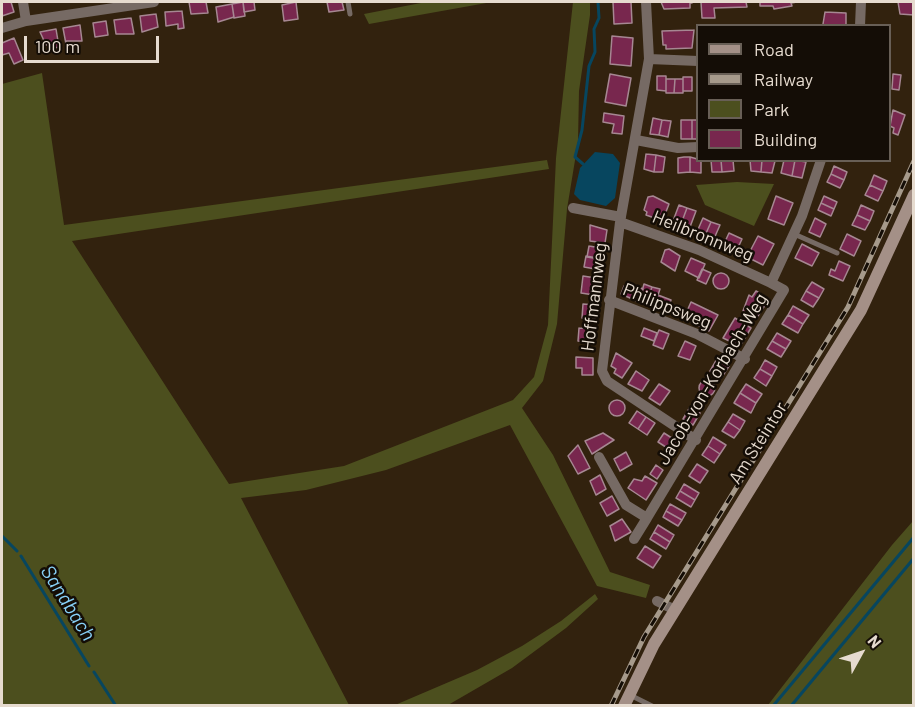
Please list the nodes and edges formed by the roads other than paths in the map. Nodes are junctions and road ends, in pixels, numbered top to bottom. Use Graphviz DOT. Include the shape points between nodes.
graph roads {
  1 [pos="23,2"];
  2 [pos="154,2"];
  3 [pos="348,2"];
  4 [pos="646,2"];
  5 [pos="861,2"];
  6 [pos="128,3"];
  7 [pos="350,14"];
  8 [pos="26,21"];
  9 [pos="860,24"];
  10 [pos="2,28"];
  11 [pos="649,59"];
  12 [pos="696,61"];
  13 [pos="636,140"];
  14 [pos="696,147"];
  15 [pos="820,162"];
  16 [pos="913,196"];
  17 [pos="573,208"];
  18 [pos="621,220"];
  19 [pos="794,234"];
  20 [pos="837,253"];
  21 [pos="771,284"];
  22 [pos="609,300"];
  23 [pos="745,359"];
  24 [pos="696,440"];
  25 [pos="599,457"];
  26 [pos="647,518"];
  27 [pos="634,539"];
  28 [pos="657,601"];
  29 [pos="675,610"];
  30 [pos="626,700"];
  31 [pos="652,705"];
  1 -- 8 [label="street"];
  2 -- 6 [label="street"];
  3 -- 7 [label="lane"];
  4 -- 11 [label="street, Hoffmannweg"];
  5 -- 9 [label="street"];
  6 -- 8 [label="street"];
  8 -- 10 [label="street"];
  11 -- 12 [label="street"];
  11 -- 13 [label="street, Hoffmannweg"];
  13 -- 14 [label="street" via="678,148"];
  13 -- 18 [label="street, Hoffmannweg"];
  15 -- 19 [label="street, Jacob-von-Korbach-Weg"];
  16 -- 29 [label="street, Am Steintor" via="859,314"];
  17 -- 18 [label="street"];
  18 -- 21 [label="street, Heilbronnweg" via="699,250"];
  18 -- 22 [label="street, Hoffmannweg"];
  19 -- 20 [label="lane"];
  19 -- 21 [label="street, Jacob-von-Korbach-Weg"];
  21 -- 23 [label="street, Jacob-von-Korbach-Weg" via="784,290"];
  22 -- 23 [label="street, Philippsweg" via="697,334"];
  22 -- 24 [label="street, Hoffmannweg" via="602,371 607,381"];
  23 -- 24 [label="street, Jacob-von-Korbach-Weg"];
  24 -- 26 [label="street, Jacob-von-Korbach-Weg"];
  25 -- 26 [label="street" via="626,505"];
  26 -- 27 [label="street, Jacob-von-Korbach-Weg"];
  28 -- 29 [label="street"];
  29 -- 30 [label="street, Am Steintor"];
  30 -- 31 [label="lane"];
}
